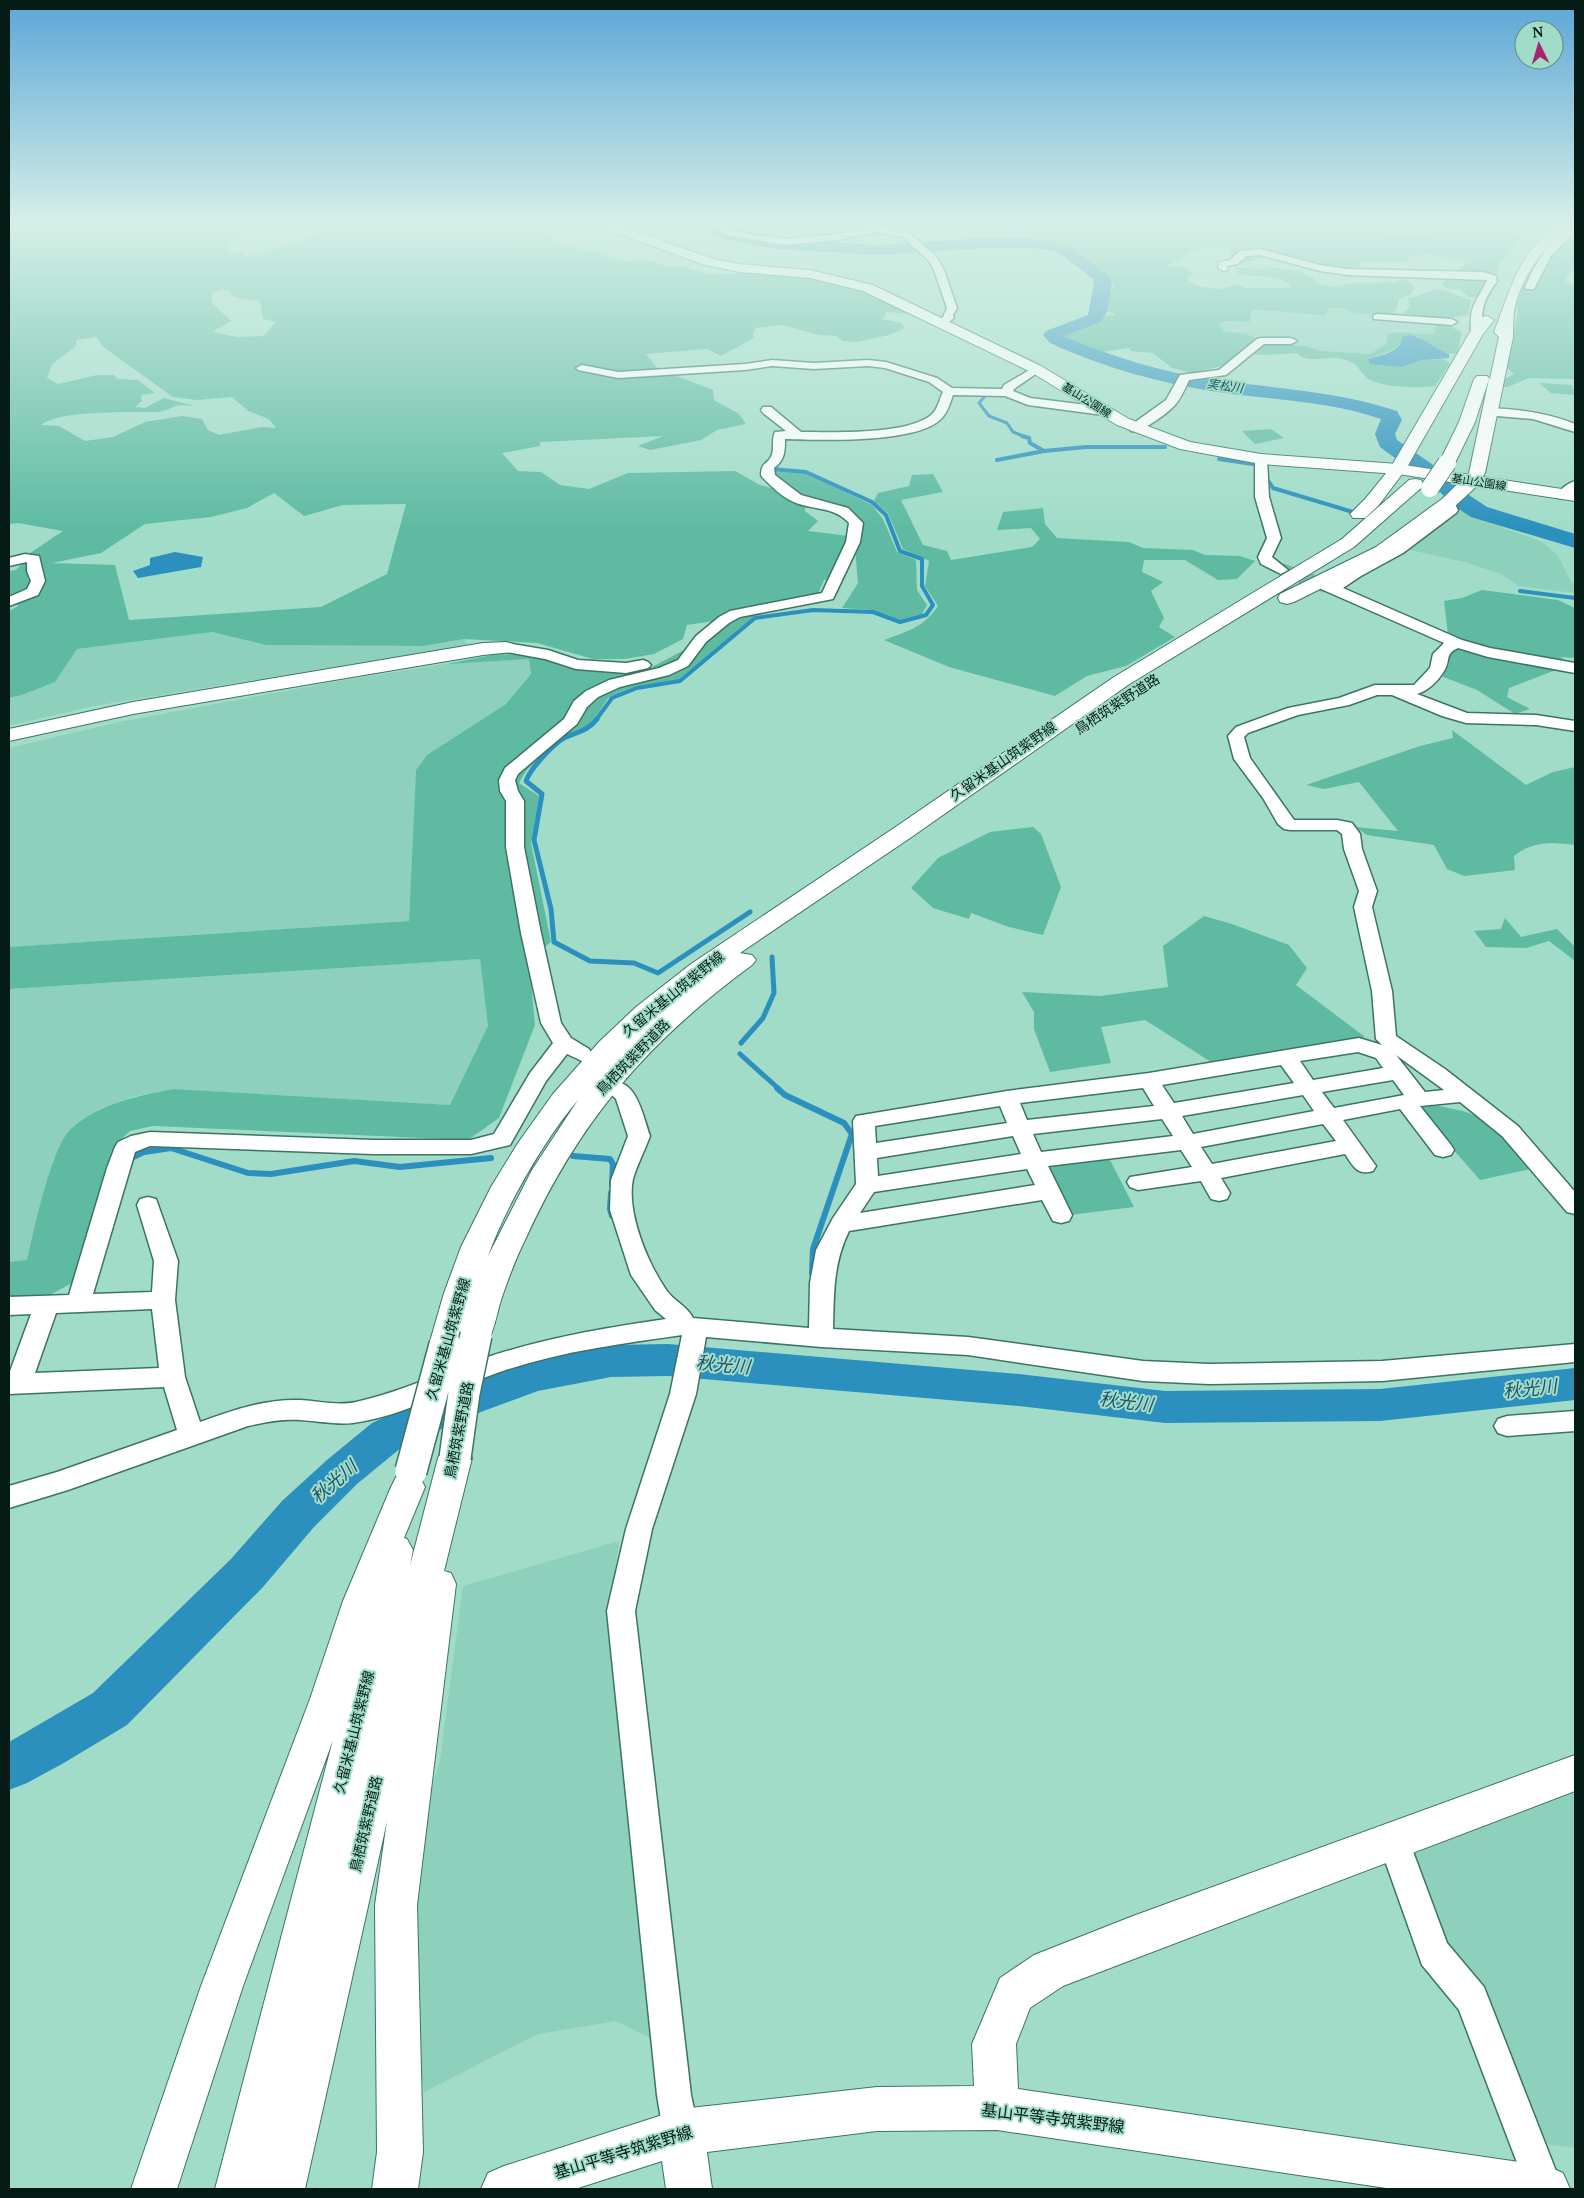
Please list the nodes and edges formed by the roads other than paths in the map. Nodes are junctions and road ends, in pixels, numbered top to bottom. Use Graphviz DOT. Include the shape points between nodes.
graph roads {
  1 [pos="941,323"];
  2 [pos="1436,323"];
  3 [pos="1473,323"];
  4 [pos="1474,323"];
  5 [pos="1504,323"];
  6 [pos="1507,323"];
  7 [pos="1472,326"];
  8 [pos="1291,341"];
  9 [pos="582,368"];
  10 [pos="1036,369"];
  11 [pos="1465,382"];
  12 [pos="949,391"];
  13 [pos="1007,393"];
  14 [pos="766,410"];
  15 [pos="1103,411"];
  16 [pos="1489,412"];
  17 [pos="1136,428"];
  18 [pos="1575,428"];
  19 [pos="799,436"];
  20 [pos="1261,459"];
  21 [pos="1414,480"];
  22 [pos="1472,481"];
  23 [pos="1571,492"];
  24 [pos="1448,503"];
  25 [pos="9,562"];
  26 [pos="1280,586"];
  27 [pos="9,602"];
  28 [pos="1457,643"];
  29 [pos="696,646"];
  30 [pos="506,648"];
  31 [pos="1575,668"];
  32 [pos="1394,690"];
  33 [pos="1575,726"];
  34 [pos="9,735"];
  35 [pos="1286,1057"];
  36 [pos="1398,1072"];
  37 [pos="1149,1080"];
  38 [pos="1307,1087"];
  39 [pos="615,1088"];
  40 [pos="1464,1095"];
  41 [pos="1007,1098"];
  42 [pos="1412,1101"];
  43 [pos="1168,1110"];
  44 [pos="1328,1116"];
  45 [pos="1020,1128"];
  46 [pos="1188,1142"];
  47 [pos="1350,1146"];
  48 [pos="1442,1150"];
  49 [pos="866,1152"];
  50 [pos="1034,1160"];
  51 [pos="1365,1166"];
  52 [pos="1206,1173"];
  53 [pos="1138,1182"];
  54 [pos="868,1185"];
  55 [pos="1049,1191"];
  56 [pos="1219,1193"];
  57 [pos="148,1205"];
  58 [pos="1575,1206"];
  59 [pos="1061,1215"];
  60 [pos="841,1224"];
  61 [pos="163,1300"];
  62 [pos="79,1302"];
  63 [pos="47,1304"];
  64 [pos="9,1306"];
  65 [pos="691,1330"];
  66 [pos="821,1338"];
  67 [pos="1575,1353"];
  68 [pos="173,1377"];
  69 [pos="14,1384"];
  70 [pos="1575,1421"];
  71 [pos="1507,1426"];
  72 [pos="192,1435"];
  73 [pos="453,1468"];
  74 [pos="409,1479"];
  75 [pos="9,1497"];
  76 [pos="1575,1773"];
  77 [pos="1394,1841"];
  78 [pos="997,2108"];
  79 [pos="681,2132"];
  80 [pos="285,2178"];
  81 [pos="154,2189"];
  82 [pos="238,2189"];
  83 [pos="395,2189"];
  84 [pos="504,2189"];
  85 [pos="689,2189"];
  86 [pos="1546,2189"];
  1 -- 10 [label="main road, 基山公園線"];
  2 -- 7 [label="street"];
  3 -- 7 [label="street"];
  4 -- 7 [label="main road"];
  5 -- 21 [label="main road, bridge" via="1466,422 1439,462"];
  6 -- 16 [label="main road"];
  7 -- 11 [label="main road"];
  7 -- 21 [label="main road"];
  8 -- 17 [label="street" via="1261,341 1222,373 1184,377 1177,396 1168,407"];
  9 -- 12 [label="street" via="618,375 772,363 814,366 868,363 925,377"];
  10 -- 13 [label="street" via="1008,387"];
  10 -- 15 [label="main road, 基山公園線"];
  12 -- 13 [label="street"];
  12 -- 19 [label="street" via="944,408 927,423 883,434"];
  13 -- 15 [label="street" via="1028,401"];
  14 -- 19 [label="street"];
  15 -- 17 [label="main road, 基山公園線"];
  16 -- 18 [label="street" via="1529,414"];
  16 -- 22 [label="main road" via="1478,474"];
  17 -- 20 [label="main road, 基山公園線" via="1186,446"];
  19 -- 29 [label="street" via="779,435 778,457 768,466 767,474 799,499 841,508 856,523 853,542 831,591 828,596 818,599 735,614 716,625"];
  20 -- 21 [label="main road, 基山公園線"];
  20 -- 26 [label="street" via="1262,497 1274,538 1265,557"];
  21 -- 22 [label="main road, 基山公園線"];
  21 -- 26 [label="main road, 久留米基山筑紫野線" via="1348,543"];
  22 -- 23 [label="main road, 基山公園線"];
  22 -- 24 [label="main road"];
  24 -- 26 [label="main road" via="1382,551"];
  24 -- 28 [label="street" via="1451,510 1399,549 1330,588"];
  25 -- 27 [label="street" via="34,559 38,581 33,592"];
  26 -- 73 [label="main road, 鳥栖筑紫野道路, bridge" via="1136,690 723,974 630,1057 589,1104 535,1192 507,1246 476,1335"];
  26 -- 74 [label="main road, 久留米基山筑紫野線, bridge" via="1121,681 1056,724 905,831 700,969 608,1048 563,1100 532,1143 476,1247 459,1293"];
  28 -- 31 [label="street"];
  28 -- 32 [label="street" via="1441,654 1438,669 1420,688"];
  29 -- 30 [label="street" via="687,645 659,660 626,668 576,664 548,655"];
  29 -- 62 [label="street" via="682,663 673,668 615,683 592,694 580,704 571,721 510,772 507,780 515,801 516,847 551,1023 573,1049 537,1078 502,1140 471,1147 139,1141 126,1147 118,1168"];
  30 -- 34 [label="main road" via="482,649 133,708"];
  32 -- 33 [label="street" via="1466,718 1536,720"];
  32 -- 40 [label="street" via="1375,690 1343,702 1294,711 1242,730 1236,736 1238,749 1290,825 1337,825 1346,827 1351,834 1368,891 1363,907 1382,991 1386,1039"];
  35 -- 36 [label="street" via="1359,1045 1383,1053"];
  35 -- 37 [label="street"];
  35 -- 38 [label="street"];
  36 -- 38 [label="street"];
  36 -- 42 [label="street"];
  37 -- 41 [label="street"];
  37 -- 43 [label="street"];
  38 -- 43 [label="street"];
  38 -- 44 [label="street"];
  39 -- 65 [label="street" via="625,1096 639,1136 622,1180 621,1210 643,1274 663,1304"];
  40 -- 42 [label="street"];
  40 -- 58 [label="street" via="1510,1131"];
  41 -- 45 [label="street"];
  41 -- 49 [label="street" via="864,1121"];
  42 -- 44 [label="street"];
  42 -- 48 [label="street"];
  43 -- 45 [label="street"];
  43 -- 46 [label="street"];
  44 -- 46 [label="street"];
  44 -- 47 [label="street"];
  45 -- 49 [label="street"];
  45 -- 50 [label="street"];
  46 -- 50 [label="street"];
  46 -- 52 [label="street"];
  47 -- 51 [label="street"];
  47 -- 52 [label="street"];
  49 -- 54 [label="street"];
  50 -- 54 [label="street"];
  50 -- 55 [label="street"];
  52 -- 53 [label="street"];
  52 -- 56 [label="street"];
  54 -- 60 [label="street"];
  55 -- 59 [label="street"];
  55 -- 60 [label="street"];
  57 -- 61 [label="street" via="166,1261"];
  60 -- 66 [label="street" via="828,1250 822,1283"];
  61 -- 62 [label="street"];
  61 -- 68 [label="street"];
  62 -- 63 [label="street"];
  63 -- 64 [label="street"];
  63 -- 69 [label="street"];
  65 -- 66 [label="street"];
  65 -- 72 [label="street" via="604,1338 547,1349 491,1365 394,1403 353,1413 273,1411 246,1416"];
  65 -- 79 [label="street" via="683,1394 639,1529 620,1611 674,2095"];
  66 -- 67 [label="street" via="968,1346 1143,1371 1209,1374 1382,1371"];
  68 -- 69 [label="street"];
  68 -- 72 [label="street"];
  70 -- 71 [label="street"];
  72 -- 75 [label="street"];
  73 -- 80 [label="main road, 鳥栖筑紫野道路" via="409,1639"];
  73 -- 83 [label="main road" via="396,1905 400,2152"];
  74 -- 81 [label="main road" via="361,1601 329,1699 222,1986"];
  74 -- 82 [label="main road, 久留米基山筑紫野線" via="378,1639"];
  76 -- 77 [label="main road"];
  77 -- 78 [label="main road" via="1050,1970 1015,1994 994,2044"];
  77 -- 86 [label="street" via="1434,1953 1472,1999"];
  78 -- 79 [label="main road, 基山平等寺筑紫野線" via="877,2109"];
  78 -- 86 [label="main road, 基山平等寺筑紫野線"];
  79 -- 84 [label="main road, 基山平等寺筑紫野線"];
  79 -- 85 [label="main road"];
}
